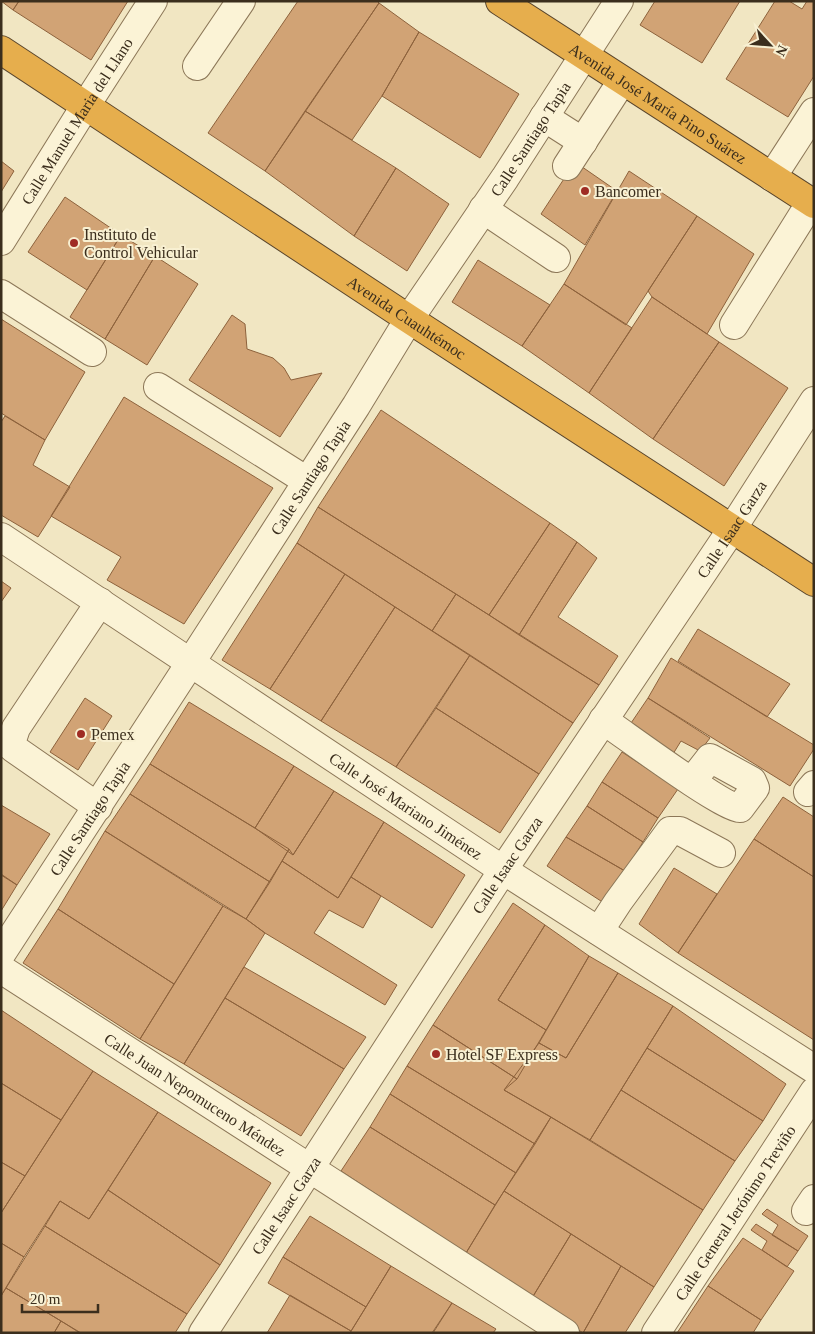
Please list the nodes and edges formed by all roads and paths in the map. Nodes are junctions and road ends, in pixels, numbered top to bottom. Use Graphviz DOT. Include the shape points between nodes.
graph roads {
  1 [pos="153,1"];
  2 [pos="500,1"];
  3 [pos="619,1"];
  4 [pos="230,5"];
  5 [pos="1,50"];
  6 [pos="583,55"];
  7 [pos="197,66"];
  8 [pos="622,81"];
  9 [pos="86,105"];
  10 [pos="814,112"];
  11 [pos="544,117"];
  12 [pos="583,142"];
  13 [pos="567,166"];
  14 [pos="772,178"];
  15 [pos="812,203"];
  16 [pos="483,209"];
  17 [pos="1,241"];
  18 [pos="556,258"];
  19 [pos="1,294"];
  20 [pos="409,319"];
  21 [pos="734,325"];
  22 [pos="92,352"];
  23 [pos="158,387"];
  24 [pos="814,401"];
  25 [pos="308,481"];
  26 [pos="732,529"];
  27 [pos="1,537"];
  28 [pos="814,582"];
  29 [pos="100,602"];
  30 [pos="191,662"];
  31 [pos="602,720"];
  32 [pos="692,781"];
  33 [pos="98,807"];
  34 [pos="720,853"];
  35 [pos="504,870"];
  36 [pos="599,931"];
  37 [pos="1,954"];
  38 [pos="1,969"];
  39 [pos="814,1069"];
  40 [pos="814,1092"];
  41 [pos="311,1168"];
  42 [pos="203,1333"];
  43 [pos="565,1333"];
  44 [pos="656,1333"];
  1 -- 9 [label="street, Calle Manuel Maria del Llano"];
  2 -- 6 [label="highway, Avenida José María Pino Suárez"];
  3 -- 6 [label="street, Calle Santiago Tapia"];
  4 -- 7 [label="street"];
  5 -- 9 [label="highway, Avenida Cuauhtémoc"];
  6 -- 8 [label="highway, Avenida José María Pino Suárez"];
  6 -- 11 [label="street, Calle Santiago Tapia"];
  8 -- 12 [label="street"];
  8 -- 14 [label="highway, Avenida José María Pino Suárez"];
  9 -- 17 [label="street, Calle Manuel Maria del Llano"];
  9 -- 20 [label="highway, Avenida Cuauhtémoc"];
  10 -- 14 [label="street"];
  11 -- 12 [label="street"];
  11 -- 16 [label="street, Calle Santiago Tapia"];
  12 -- 13 [label="street"];
  14 -- 15 [label="highway, Avenida José María Pino Suárez"];
  15 -- 21 [label="street"];
  16 -- 18 [label="street"];
  16 -- 20 [label="street, Calle Santiago Tapia"];
  19 -- 22 [label="street"];
  20 -- 25 [label="street, Calle Santiago Tapia"];
  20 -- 26 [label="highway, Avenida Cuauhtémoc"];
  23 -- 25 [label="street"];
  24 -- 26 [label="street, Calle Isaac Garza"];
  25 -- 30 [label="street, Calle Santiago Tapia"];
  26 -- 28 [label="highway, Avenida Cuauhtémoc"];
  26 -- 31 [label="street, Calle Isaac Garza"];
  27 -- 29 [label="street, Calle José Mariano Jiménez"];
  29 -- 30 [label="street, Calle José Mariano Jiménez"];
  29 -- 33 [label="street" via="16,728 12,740 13,748"];
  30 -- 33 [label="street, Calle Santiago Tapia"];
  30 -- 35 [label="street, Calle José Mariano Jiménez"];
  31 -- 32 [label="street"];
  31 -- 35 [label="street, Calle Isaac Garza"];
  33 -- 37 [label="street, Calle Santiago Tapia"];
  34 -- 36 [label="street" via="680,831 670,831"];
  35 -- 36 [label="street, Calle José Mariano Jiménez"];
  35 -- 41 [label="street, Calle Isaac Garza"];
  36 -- 39 [label="street, Calle José Mariano Jiménez"];
  38 -- 41 [label="street, Calle Juan Nepomuceno Méndez"];
  40 -- 44 [label="street, Calle General Jerónimo Treviño"];
  41 -- 42 [label="street, Calle Isaac Garza"];
  41 -- 43 [label="street, Calle Juan Nepomuceno Méndez"];
}
